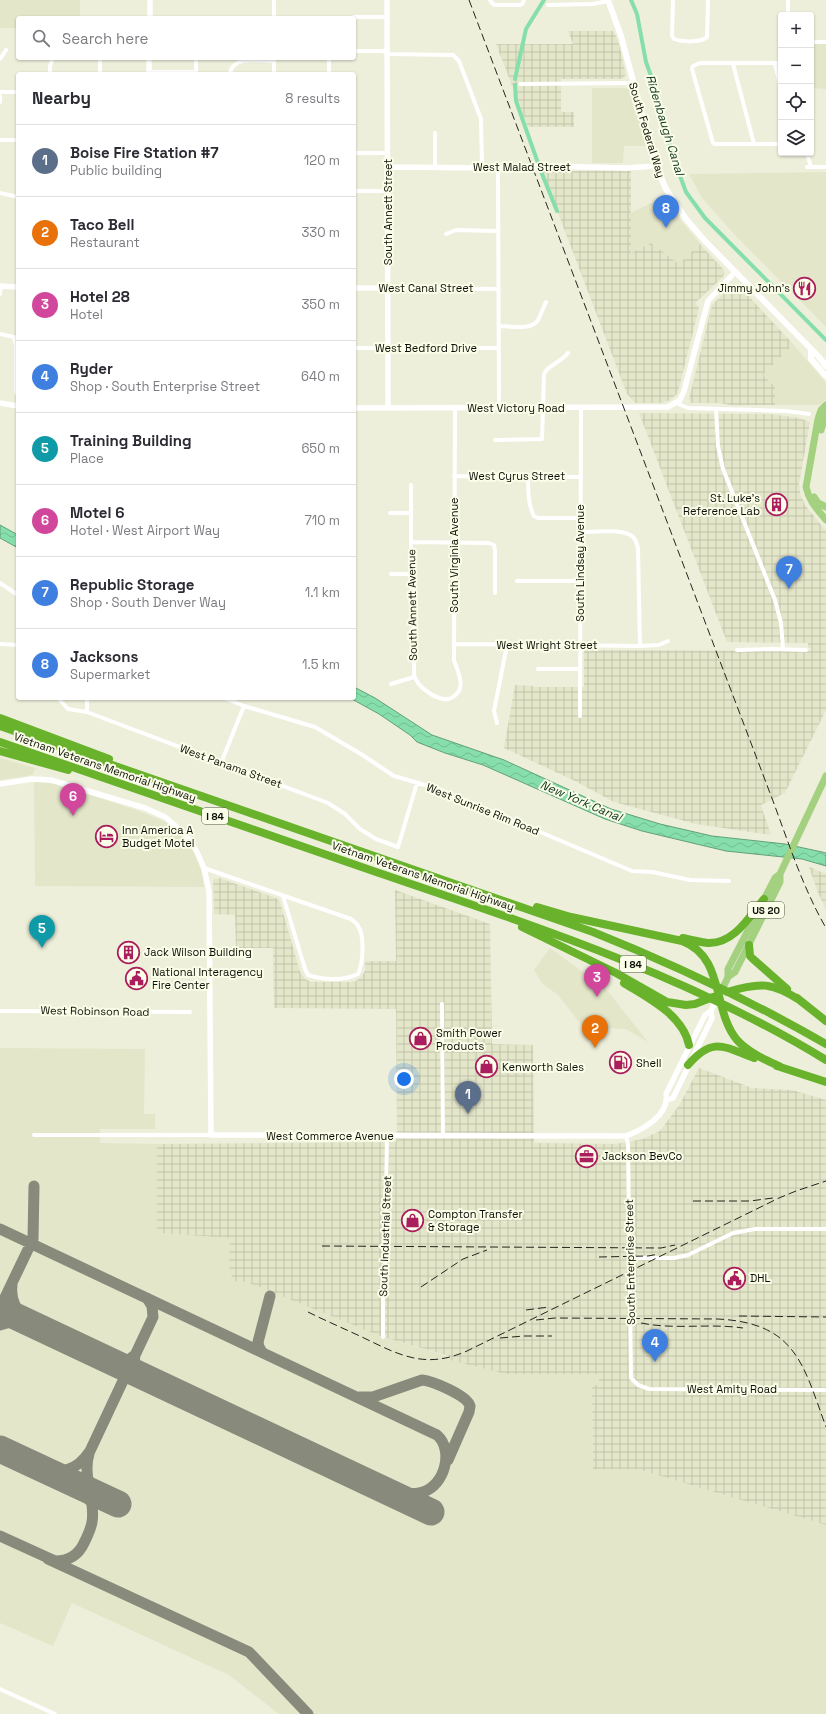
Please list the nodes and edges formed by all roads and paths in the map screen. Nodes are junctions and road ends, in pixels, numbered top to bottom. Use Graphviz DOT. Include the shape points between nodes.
graph roads {
  1 [pos="150,0"];
  2 [pos="274,0"];
  3 [pos="387,0"];
  4 [pos="608,0"];
  5 [pos="673,0"];
  6 [pos="708,0"];
  7 [pos="788,0"];
  8 [pos="491,2"];
  9 [pos="523,2"];
  10 [pos="548,5"];
  11 [pos="788,12"];
  12 [pos="150,16"];
  13 [pos="274,16"];
  14 [pos="356,17"];
  15 [pos="387,17"];
  16 [pos="814,42"];
  17 [pos="826,42"];
  18 [pos="6,50"];
  19 [pos="356,51"];
  20 [pos="388,54"];
  21 [pos="0,59"];
  22 [pos="52,60"];
  23 [pos="100,60"];
  24 [pos="149,60"];
  25 [pos="196,60"];
  26 [pos="274,60"];
  27 [pos="329,60"];
  28 [pos="732,64"];
  29 [pos="775,64"];
  30 [pos="778,64"];
  31 [pos="50,72"];
  32 [pos="100,72"];
  33 [pos="149,72"];
  34 [pos="196,72"];
  35 [pos="230,72"];
  36 [pos="274,72"];
  37 [pos="329,72"];
  38 [pos="633,83"];
  39 [pos="520,84"];
  40 [pos="780,84"];
  41 [pos="0,92"];
  42 [pos="16,92"];
  43 [pos="0,96"];
  44 [pos="0,102"];
  45 [pos="435,132"];
  46 [pos="0,140"];
  47 [pos="16,140"];
  48 [pos="754,144"];
  49 [pos="778,144"];
  50 [pos="356,153"];
  51 [pos="388,153"];
  52 [pos="807,156"];
  53 [pos="656,166"];
  54 [pos="388,167"];
  55 [pos="435,167"];
  56 [pos="482,167"];
  57 [pos="826,167"];
  58 [pos="498,168"];
  59 [pos="356,191"];
  60 [pos="388,192"];
  61 [pos="0,193"];
  62 [pos="16,197"];
  63 [pos="498,231"];
  64 [pos="446,234"];
  65 [pos="735,272"];
  66 [pos="1,286"];
  67 [pos="16,286"];
  68 [pos="356,288"];
  69 [pos="388,288"];
  70 [pos="498,289"];
  71 [pos="0,294"];
  72 [pos="546,302"];
  73 [pos="499,326"];
  74 [pos="0,334"];
  75 [pos="16,346"];
  76 [pos="16,346"];
  77 [pos="356,348"];
  78 [pos="388,348"];
  79 [pos="498,348"];
  80 [pos="811,350"];
  81 [pos="568,354"];
  82 [pos="826,366"];
  83 [pos="826,376"];
  84 [pos="16,392"];
  85 [pos="0,403"];
  86 [pos="676,403"];
  87 [pos="826,405"];
  88 [pos="16,406"];
  89 [pos="356,408"];
  90 [pos="388,408"];
  91 [pos="454,408"];
  92 [pos="499,408"];
  93 [pos="543,408"];
  94 [pos="581,409"];
  95 [pos="716,409"];
  96 [pos="826,413"];
  97 [pos="810,414"];
  98 [pos="495,440"];
  99 [pos="454,476"];
  100 [pos="528,476"];
  101 [pos="580,477"];
  102 [pos="411,485"];
  103 [pos="826,507"];
  104 [pos="390,513"];
  105 [pos="411,513"];
  106 [pos="580,518"];
  107 [pos="826,520"];
  108 [pos="581,532"];
  109 [pos="411,542"];
  110 [pos="454,543"];
  111 [pos="391,574"];
  112 [pos="411,574"];
  113 [pos="517,581"];
  114 [pos="581,581"];
  115 [pos="0,583"];
  116 [pos="495,593"];
  117 [pos="16,594"];
  118 [pos="668,641"];
  119 [pos="0,644"];
  120 [pos="454,644"];
  121 [pos="16,645"];
  122 [pos="507,645"];
  123 [pos="581,645"];
  124 [pos="640,646"];
  125 [pos="783,649"];
  126 [pos="737,650"];
  127 [pos="806,650"];
  128 [pos="538,669"];
  129 [pos="580,669"];
  130 [pos="414,677"];
  131 [pos="391,684"];
  132 [pos="453,698"];
  133 [pos="60,700"];
  134 [pos="88,700"];
  135 [pos="230,700"];
  136 [pos="244,706"];
  137 [pos="87,712"];
  138 [pos="580,716"];
  139 [pos="0,718"];
  140 [pos="497,723"];
  141 [pos="0,726"];
  142 [pos="0,742"];
  143 [pos="0,751"];
  144 [pos="221,762"];
  145 [pos="826,776"];
  146 [pos="163,782"];
  147 [pos="417,783"];
  148 [pos="0,784"];
  149 [pos="123,784"];
  150 [pos="392,862"];
  151 [pos="204,868"];
  152 [pos="780,874"];
  153 [pos="729,881"];
  154 [pos="431,890"];
  155 [pos="283,896"];
  156 [pos="764,899"];
  157 [pos="630,929"];
  158 [pos="749,945"];
  159 [pos="581,956"];
  160 [pos="728,977"];
  161 [pos="719,994"];
  162 [pos="801,1001"];
  163 [pos="442,1004"];
  164 [pos="0,1010"];
  165 [pos="711,1011"];
  166 [pos="190,1012"];
  167 [pos="826,1021"];
  168 [pos="826,1044"];
  169 [pos="689,1045"];
  170 [pos="826,1060"];
  171 [pos="688,1065"];
  172 [pos="781,1067"];
  173 [pos="826,1082"];
  174 [pos="667,1100"];
  175 [pos="34,1135"];
  176 [pos="211,1135"];
  177 [pos="387,1136"];
  178 [pos="443,1136"];
  179 [pos="626,1136"];
  180 [pos="826,1229"];
  181 [pos="630,1258"];
  182 [pos="383,1337"];
  183 [pos="638,1385"];
  184 [pos="826,1390"];
  185 [pos="0,1689"];
  186 [pos="55,1714"];
  1 -- 12 [label="street"];
  2 -- 13 [label="street"];
  3 -- 15 [label="street, South Annett Street"];
  4 -- 10 [label="street" via="596,4"];
  4 -- 38 [label="main road, South Federal Way" via="621,36"];
  5 -- 6 [label="street" via="672,36 674,39 698,40 706,38 707,34"];
  7 -- 11 [label="street"];
  8 -- 9 [label="street" via="495,5 520,5"];
  14 -- 15 [label="street"];
  15 -- 20 [label="street, South Annett Street"];
  16 -- 17 [label="street"];
  18 -- 21 [label="street"];
  19 -- 20 [label="street" via="384,51"];
  20 -- 51 [label="street, South Annett Street"];
  20 -- 56 [label="street" via="445,54 453,55 459,61 481,119"];
  22 -- 31 [label="street"];
  23 -- 32 [label="street"];
  24 -- 33 [label="street"];
  25 -- 34 [label="street"];
  26 -- 35 [label="street" via="241,61 234,64"];
  26 -- 36 [label="street"];
  27 -- 37 [label="street"];
  28 -- 29 [label="street"];
  28 -- 48 [label="street"];
  28 -- 48 [label="street" via="700,63 693,66 692,72 712,143"];
  29 -- 30 [label="street"];
  29 -- 40 [label="street"];
  38 -- 39 [label="street"];
  38 -- 53 [label="main road, South Federal Way"];
  41 -- 42 [label="street"];
  43 -- 44 [label="street"];
  45 -- 55 [label="street"];
  46 -- 47 [label="street"];
  48 -- 49 [label="street"];
  50 -- 51 [label="street"];
  51 -- 54 [label="street, South Annett Street"];
  52 -- 57 [label="street" via="809,167"];
  53 -- 58 [label="street, West Malad Street"];
  53 -- 65 [label="main road, South Federal Way" via="666,189 686,219"];
  54 -- 55 [label="street, West Malad Street"];
  54 -- 60 [label="street, South Annett Street"];
  55 -- 56 [label="street, West Malad Street"];
  56 -- 58 [label="street, West Malad Street"];
  58 -- 63 [label="street"];
  59 -- 60 [label="street"];
  60 -- 69 [label="street, South Annett Street"];
  61 -- 62 [label="street"];
  63 -- 64 [label="street" via="456,230"];
  63 -- 70 [label="street"];
  65 -- 80 [label="main road, South Federal Way"];
  65 -- 86 [label="street" via="708,301 684,391"];
  66 -- 67 [label="street"];
  66 -- 71 [label="street"];
  68 -- 69 [label="street, West Canal Street"];
  69 -- 70 [label="street, West Canal Street"];
  69 -- 78 [label="street, South Annett Street"];
  70 -- 73 [label="street"];
  72 -- 73 [label="street" via="534,324"];
  73 -- 79 [label="street"];
  74 -- 75 [label="street" via="14,338"];
  76 -- 84 [label="street"];
  77 -- 78 [label="street, West Bedford Drive"];
  78 -- 79 [label="street, West Bedford Drive"];
  78 -- 90 [label="street, South Annett Street"];
  79 -- 92 [label="street"];
  80 -- 82 [label="main road, South Federal Way"];
  80 -- 83 [label="main road, South Federal Way" via="811,359"];
  81 -- 93 [label="street" via="544,374"];
  85 -- 88 [label="street"];
  86 -- 94 [label="street, West Victory Road" via="668,408 657,409"];
  86 -- 95 [label="street" via="688,408"];
  87 -- 107 [label="main road" via="818,419 806,487 811,502"];
  89 -- 90 [label="street, West Victory Road"];
  90 -- 91 [label="street, West Victory Road"];
  91 -- 92 [label="street, West Victory Road"];
  91 -- 99 [label="street, South Virginia Avenue"];
  92 -- 93 [label="street, West Victory Road"];
  93 -- 94 [label="street, West Victory Road"];
  93 -- 98 [label="street" via="542,439"];
  94 -- 101 [label="street, South Lindsay Avenue"];
  95 -- 97 [label="street"];
  95 -- 125 [label="street" via="718,446 723,470 775,600 781,623"];
  96 -- 103 [label="main road" via="811,487 818,503"];
  99 -- 100 [label="street, West Cyrus Street"];
  99 -- 110 [label="street, South Virginia Avenue"];
  100 -- 101 [label="street, West Cyrus Street"];
  100 -- 106 [label="street" via="531,511 534,516"];
  101 -- 106 [label="street, South Lindsay Avenue"];
  102 -- 105 [label="street, South Annett Avenue"];
  104 -- 105 [label="street"];
  105 -- 109 [label="street, South Annett Avenue"];
  106 -- 108 [label="street, South Lindsay Avenue"];
  108 -- 114 [label="street, South Lindsay Avenue"];
  108 -- 124 [label="street" via="620,531 633,537 638,548"];
  109 -- 110 [label="street"];
  109 -- 112 [label="street, South Annett Avenue"];
  110 -- 116 [label="street" via="489,543 494,546"];
  110 -- 120 [label="street, South Virginia Avenue"];
  111 -- 112 [label="street"];
  112 -- 130 [label="street, South Annett Avenue" via="414,602"];
  113 -- 114 [label="street"];
  114 -- 123 [label="street, South Lindsay Avenue"];
  115 -- 117 [label="street"];
  118 -- 124 [label="street, West Wright Street" via="659,645"];
  119 -- 121 [label="street"];
  120 -- 122 [label="street, West Wright Street"];
  120 -- 132 [label="street, South Virginia Avenue" via="454,660 461,679 458,692"];
  122 -- 123 [label="street, West Wright Street"];
  122 -- 140 [label="street" via="494,711"];
  123 -- 124 [label="street, West Wright Street"];
  123 -- 129 [label="street, South Lindsay Avenue"];
  125 -- 126 [label="street"];
  125 -- 127 [label="street"];
  128 -- 129 [label="street"];
  129 -- 138 [label="street, South Lindsay Avenue"];
  130 -- 131 [label="street"];
  130 -- 132 [label="street, South Annett Avenue" via="438,698"];
  133 -- 137 [label="street, West Panama Street" via="68,708"];
  134 -- 137 [label="street"];
  135 -- 136 [label="street, West Sunrise Rim Road"];
  136 -- 144 [label="street"];
  136 -- 147 [label="street, West Sunrise Rim Road" via="315,727 394,776"];
  137 -- 144 [label="street, West Panama Street"];
  139 -- 146 [label="highway" via="93,752"];
  141 -- 146 [label="highway, Vietnam Veterans Memorial Highway / I 84"];
  142 -- 149 [label="highway, Vietnam Veterans Memorial Highway / I 84"];
  143 -- 149 [label="highway"];
  144 -- 147 [label="street, West Panama Street" via="328,803 370,836 398,847"];
  145 -- 152 [label="main road, US 20"];
  146 -- 150 [label="highway, Vietnam Veterans Memorial Highway / I 84"];
  147 -- 153 [label="street, West Sunrise Rim Road" via="438,789 632,871 652,872 690,880"];
  148 -- 151 [label="street" via="32,779 51,780 145,808 165,817 184,833"];
  149 -- 154 [label="highway, Vietnam Veterans Memorial Highway / I 84"];
  150 -- 157 [label="highway" via="571,916"];
  150 -- 168 [label="highway, Vietnam Veterans Memorial Highway / I 84" via="566,922 642,952 743,999"];
  151 -- 155 [label="street"];
  151 -- 176 [label="street" via="208,891"];
  152 -- 156 [label="main road, US 20" via="774,878"];
  152 -- 158 [label="main road, US 20" via="780,882"];
  154 -- 159 [label="highway" via="526,929"];
  154 -- 170 [label="highway, Vietnam Veterans Memorial Highway / I 84" via="652,971 743,1014"];
  155 -- 155 [label="street" via="308,975 317,978 349,978 358,974 362,965 362,934 358,925 351,919"];
  156 -- 157 [label="highway" via="736,932 718,942 702,942"];
  156 -- 160 [label="main road, US 20" via="728,969"];
  157 -- 161 [label="highway" via="689,944 698,950 712,970"];
  158 -- 160 [label="main road" via="735,972"];
  158 -- 162 [label="highway" via="750,956"];
  159 -- 161 [label="highway" via="667,1002 695,1004"];
  159 -- 169 [label="highway" via="660,1006 684,1030"];
  160 -- 161 [label="main road"];
  161 -- 162 [label="highway" via="748,986 774,986"];
  161 -- 165 [label="street"];
  161 -- 172 [label="highway" via="727,1022 737,1039 750,1051"];
  162 -- 167 [label="highway"];
  163 -- 178 [label="street"];
  164 -- 166 [label="street, West Robinson Road"];
  165 -- 169 [label="street" via="705,1015"];
  165 -- 171 [label="street" via="712,1018"];
  169 -- 174 [label="street" via="666,1094"];
  171 -- 172 [label="highway" via="704,1050 717,1046"];
  171 -- 174 [label="street" via="673,1098"];
  172 -- 173 [label="highway"];
  174 -- 179 [label="street" via="655,1119"];
  175 -- 176 [label="street, West Commerce Avenue"];
  176 -- 177 [label="street, West Commerce Avenue"];
  177 -- 178 [label="street, West Commerce Avenue"];
  177 -- 182 [label="street, South Industrial Street"];
  178 -- 179 [label="street, West Commerce Avenue"];
  179 -- 181 [label="street, South Enterprise Street"];
  180 -- 181 [label="street" via="755,1229 733,1233 688,1255 674,1258"];
  181 -- 183 [label="street, South Enterprise Street" via="630,1372 631,1378"];
  183 -- 184 [label="street, West Amity Road" via="649,1389"];
  185 -- 186 [label="street"];
}
